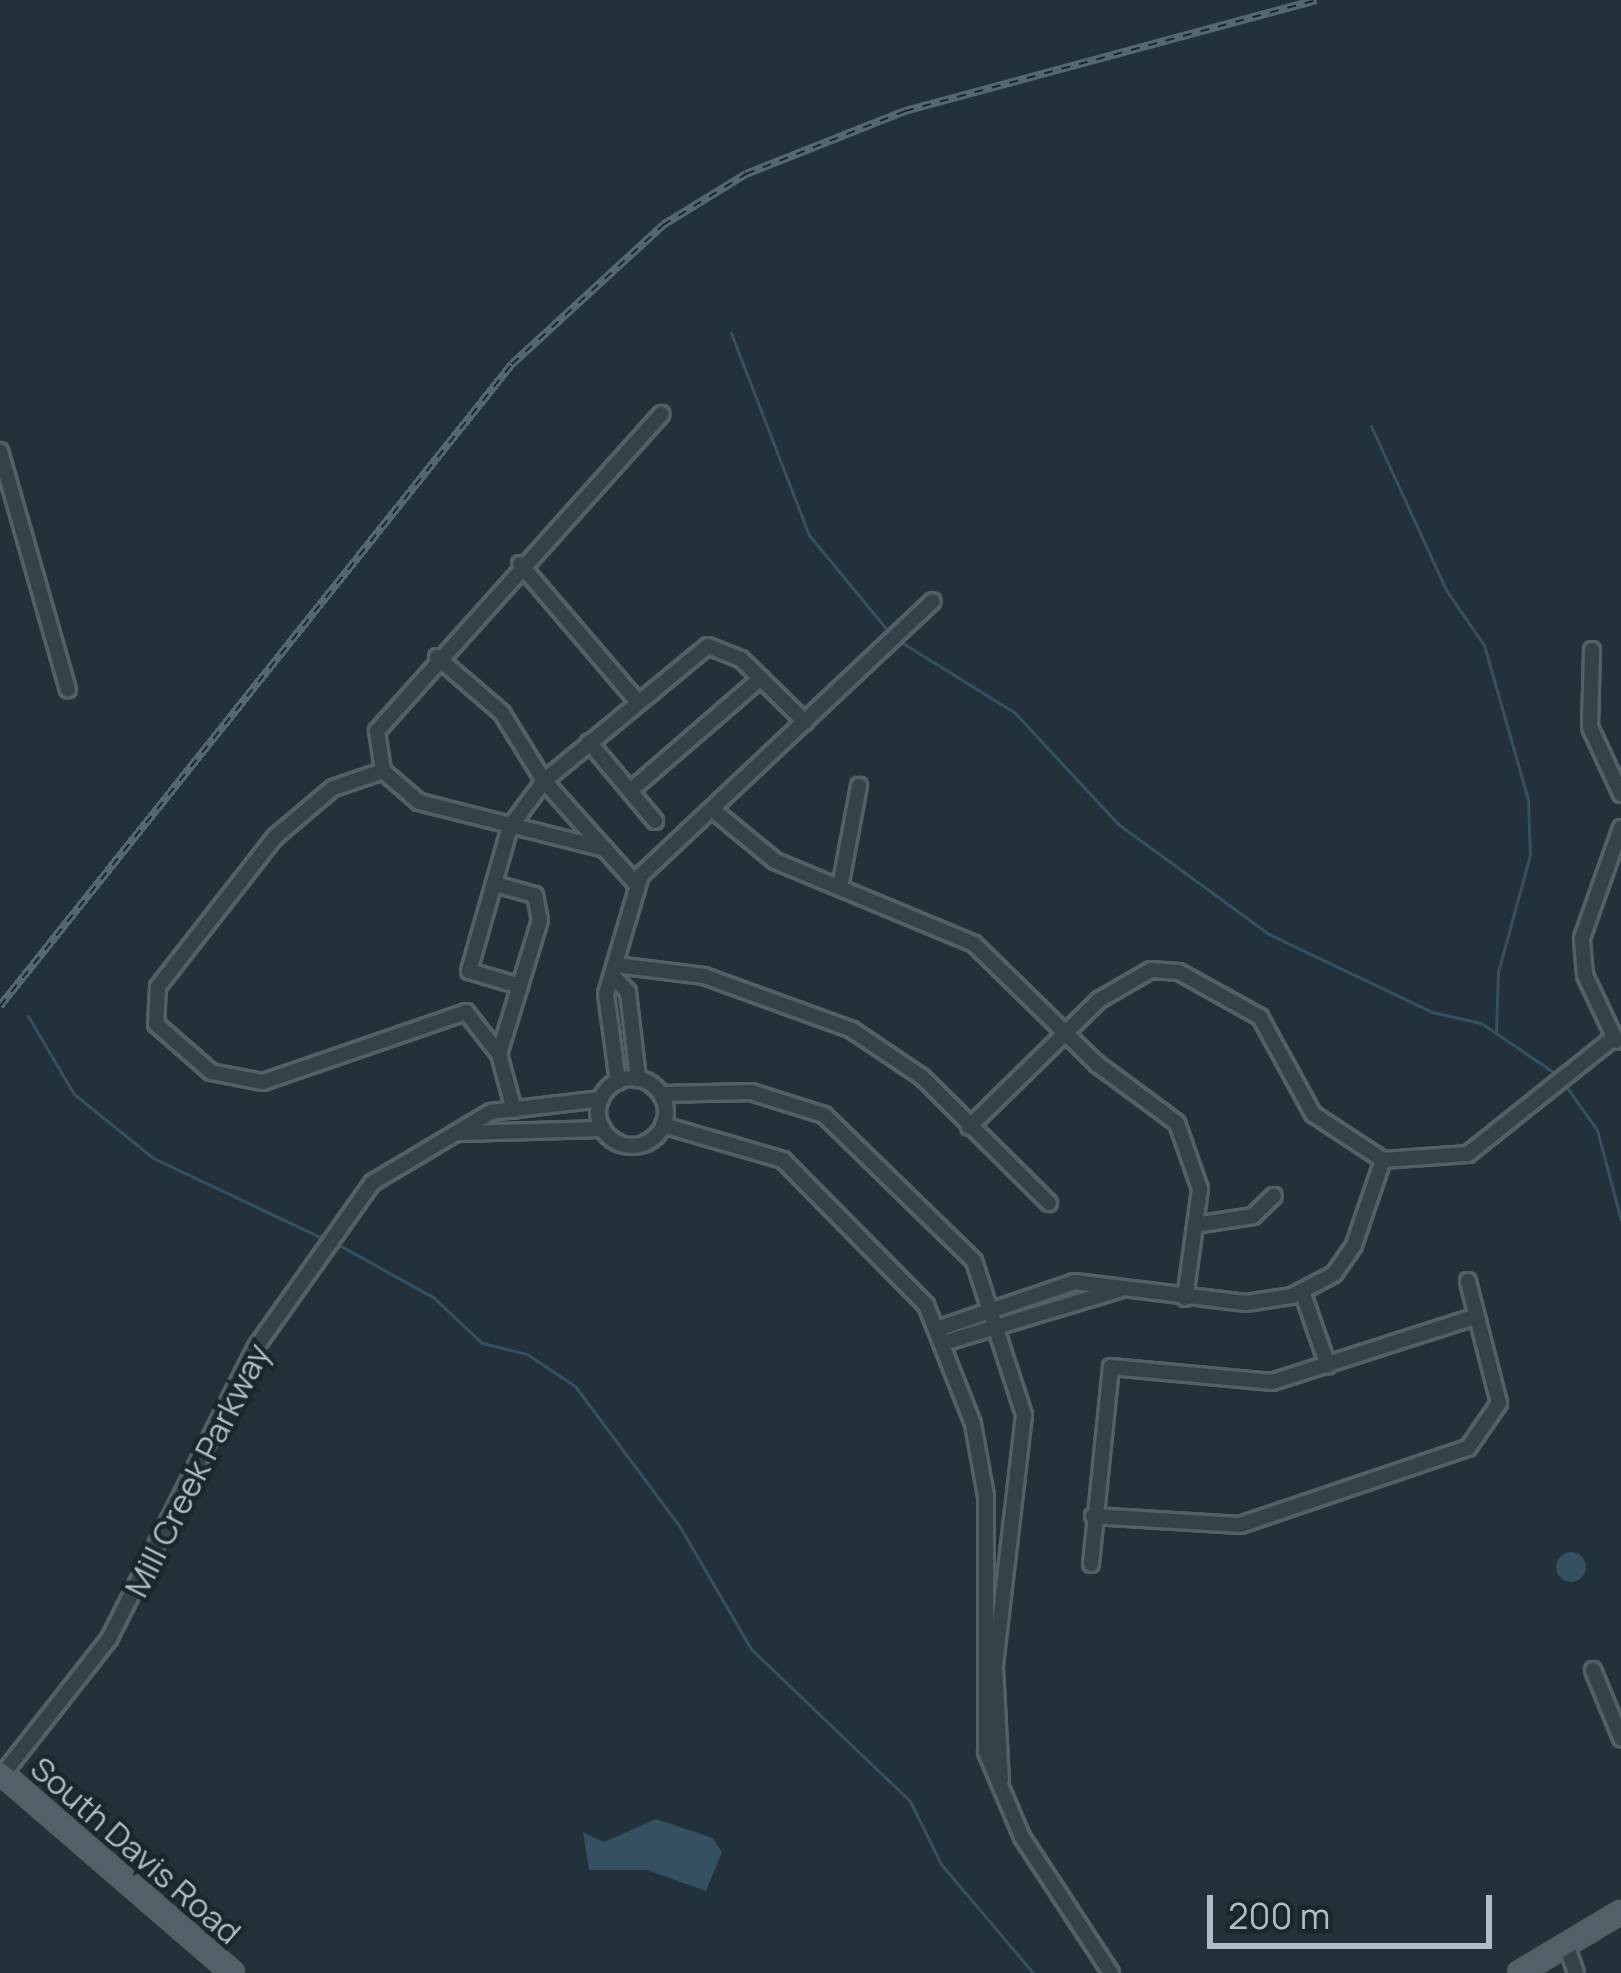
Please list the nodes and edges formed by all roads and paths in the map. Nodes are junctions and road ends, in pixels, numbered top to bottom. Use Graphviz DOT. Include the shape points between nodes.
graph roads {
  1 [pos="661,415"];
  2 [pos="0,451"];
  3 [pos="520,563"];
  4 [pos="933,601"];
  5 [pos="1592,650"];
  6 [pos="436,657"];
  7 [pos="761,678"];
  8 [pos="68,689"];
  9 [pos="636,700"];
  10 [pos="806,722"];
  11 [pos="589,742"];
  12 [pos="382,771"];
  13 [pos="544,781"];
  14 [pos="859,786"];
  15 [pos="630,791"];
  16 [pos="1621,794"];
  17 [pos="713,809"];
  18 [pos="655,821"];
  19 [pos="510,827"];
  20 [pos="1621,828"];
  21 [pos="604,849"];
  22 [pos="841,882"];
  23 [pos="495,884"];
  24 [pos="636,884"];
  25 [pos="616,972"];
  26 [pos="520,986"];
  27 [pos="1066,1033"];
  28 [pos="1617,1041"];
  29 [pos="499,1054"];
  30 [pos="638,1079"];
  31 [pos="617,1082"];
  32 [pos="661,1094"];
  33 [pos="601,1099"];
  34 [pos="514,1110"];
  35 [pos="663,1125"];
  36 [pos="969,1127"];
  37 [pos="603,1129"];
  38 [pos="455,1132"];
  39 [pos="1383,1160"];
  40 [pos="1274,1196"];
  41 [pos="1049,1203"];
  42 [pos="1201,1224"];
  43 [pos="1468,1281"];
  44 [pos="1302,1291"];
  45 [pos="1185,1298"];
  46 [pos="998,1314"];
  47 [pos="1477,1316"];
  48 [pos="940,1336"];
  49 [pos="1328,1366"];
  50 [pos="1093,1516"];
  51 [pos="1091,1564"];
  52 [pos="1593,1670"];
  53 [pos="1621,1738"];
  54 [pos="1,1773"];
  55 [pos="1001,1786"];
  56 [pos="1621,1912"];
  57 [pos="1567,1947"];
  58 [pos="233,1973"];
  59 [pos="1112,1973"];
  60 [pos="1519,1973"];
  61 [pos="1576,1973"];
  1 -- 3 [label="street"];
  2 -- 8 [label="street"];
  3 -- 6 [label="street"];
  3 -- 9 [label="street"];
  4 -- 10 [label="street"];
  5 -- 16 [label="street" via="1590,727"];
  6 -- 12 [label="street" via="383,712"];
  6 -- 13 [label="street" via="502,713"];
  7 -- 9 [label="street" via="724,646 708,646"];
  7 -- 10 [label="street"];
  7 -- 15 [label="street"];
  9 -- 11 [label="street"];
  10 -- 17 [label="street"];
  11 -- 13 [label="street"];
  11 -- 15 [label="street"];
  12 -- 19 [label="street" via="419,802"];
  12 -- 29 [label="street" via="323,794 275,837 158,988 155,1024 187,1056 242,1082 454,1011"];
  13 -- 19 [label="street"];
  13 -- 21 [label="street"];
  14 -- 22 [label="street"];
  15 -- 18 [label="street"];
  17 -- 22 [label="street" via="775,861"];
  17 -- 24 [label="street"];
  19 -- 21 [label="street"];
  19 -- 23 [label="street"];
  20 -- 28 [label="street" via="1582,938"];
  21 -- 24 [label="street"];
  22 -- 27 [label="street" via="974,944"];
  23 -- 26 [label="street" via="539,906"];
  23 -- 26 [label="street" via="470,970"];
  24 -- 25 [label="street"];
  25 -- 30 [label="street" via="628,992"];
  25 -- 31 [label="street" via="606,994"];
  25 -- 36 [label="street" via="704,976 853,1030 922,1077"];
  26 -- 29 [label="street"];
  27 -- 36 [label="street"];
  27 -- 39 [label="street" via="1126,977 1179,972 1260,1017 1313,1114"];
  27 -- 42 [label="street" via="1177,1124"];
  28 -- 39 [label="street" via="1505,1134 1468,1154"];
  29 -- 34 [label="street"];
  30 -- 31 [label="street"];
  30 -- 32 [label="street"];
  31 -- 33 [label="street"];
  32 -- 35 [label="street"];
  32 -- 46 [label="street" via="751,1092 824,1115 947,1228"];
  33 -- 34 [label="street, Mill Creek Parkway"];
  33 -- 37 [label="street"];
  34 -- 38 [label="street, Mill Creek Parkway"];
  35 -- 37 [label="street" via="638,1145"];
  35 -- 48 [label="street" via="783,1160 896,1265"];
  36 -- 41 [label="street"];
  37 -- 38 [label="street"];
  38 -- 54 [label="street, Mill Creek Parkway" via="373,1183 256,1347 109,1639"];
  39 -- 44 [label="street" via="1354,1245"];
  40 -- 42 [label="street" via="1253,1216"];
  42 -- 45 [label="street"];
  43 -- 47 [label="street"];
  44 -- 45 [label="street" via="1246,1304"];
  44 -- 49 [label="street"];
  45 -- 46 [label="street" via="1124,1289"];
  46 -- 48 [label="street"];
  46 -- 55 [label="street" via="1024,1441 995,1667"];
  47 -- 49 [label="street"];
  47 -- 50 [label="street" via="1499,1403 1468,1448 1240,1525"];
  48 -- 55 [label="street" via="986,1496 980,1706"];
  49 -- 50 [label="street" via="1272,1382 1111,1366"];
  50 -- 51 [label="street"];
  52 -- 53 [label="street"];
  54 -- 58 [label="main road, South Davis Road"];
  55 -- 59 [label="street"];
  56 -- 57 [label="main road"];
  57 -- 60 [label="main road"];
  57 -- 61 [label="street"];
}
